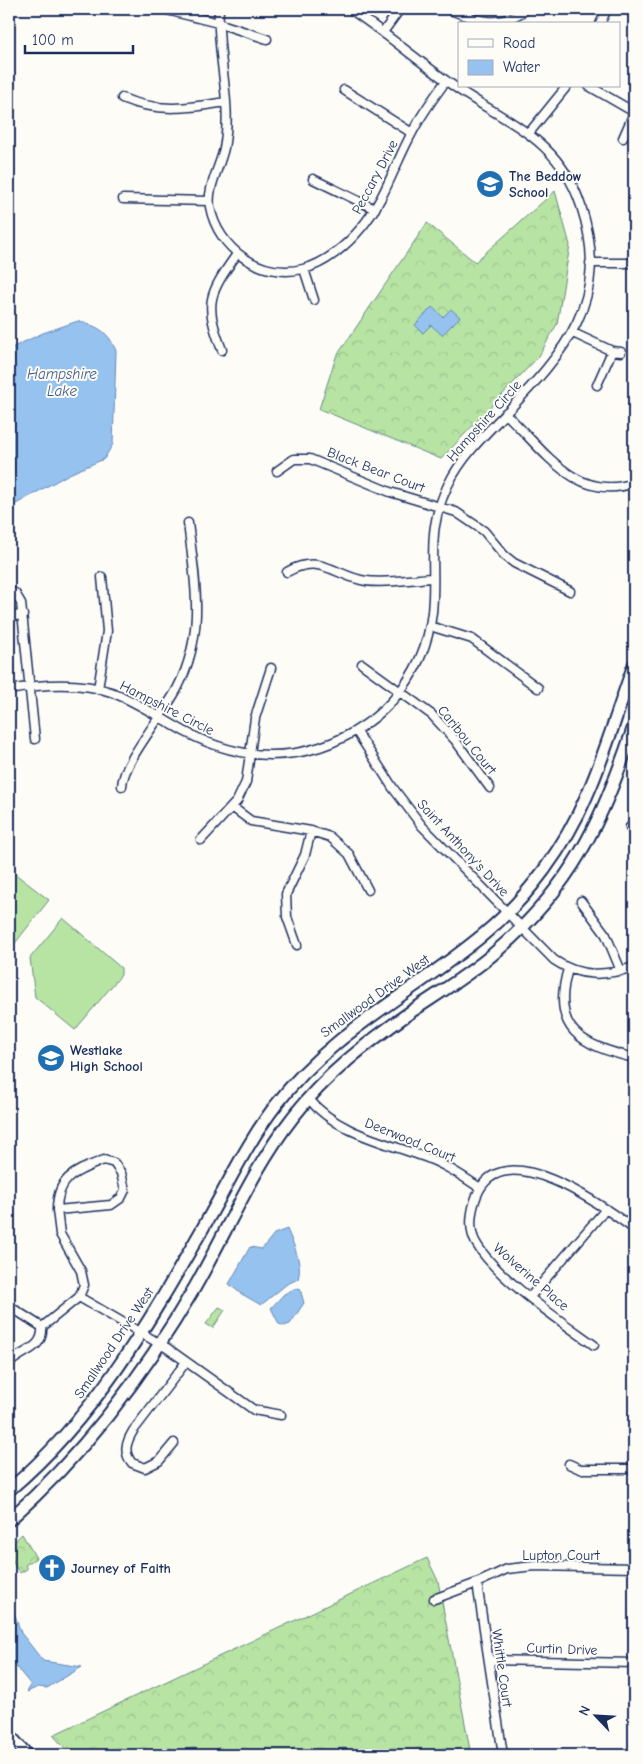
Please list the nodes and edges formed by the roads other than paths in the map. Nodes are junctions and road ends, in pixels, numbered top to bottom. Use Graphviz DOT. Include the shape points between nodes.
graph roads {
  1 [pos="163,9"];
  2 [pos="219,9"];
  3 [pos="350,9"];
  4 [pos="400,9"];
  5 [pos="448,9"];
  6 [pos="526,9"];
  7 [pos="608,9"];
  8 [pos="457,10"];
  9 [pos="601,22"];
  10 [pos="218,23"];
  11 [pos="384,31"];
  12 [pos="267,40"];
  13 [pos="446,81"];
  14 [pos="565,88"];
  15 [pos="592,88"];
  16 [pos="344,90"];
  17 [pos="122,98"];
  18 [pos="226,102"];
  19 [pos="634,113"];
  20 [pos="412,133"];
  21 [pos="529,133"];
  22 [pos="623,138"];
  23 [pos="313,179"];
  24 [pos="123,199"];
  25 [pos="209,201"];
  26 [pos="375,209"];
  27 [pos="237,254"];
  28 [pos="590,263"];
  29 [pos="634,264"];
  30 [pos="304,269"];
  31 [pos="314,300"];
  32 [pos="573,333"];
  33 [pos="222,350"];
  34 [pos="612,351"];
  35 [pos="621,352"];
  36 [pos="597,385"];
  37 [pos="506,413"];
  38 [pos="277,471"];
  39 [pos="634,483"];
  40 [pos="439,506"];
  41 [pos="188,523"];
  42 [pos="287,572"];
  43 [pos="102,577"];
  44 [pos="432,578"];
  45 [pos="570,591"];
  46 [pos="15,593"];
  47 [pos="23,615"];
  48 [pos="9,616"];
  49 [pos="430,626"];
  50 [pos="362,664"];
  51 [pos="634,665"];
  52 [pos="271,668"];
  53 [pos="29,686"];
  54 [pos="538,688"];
  55 [pos="98,689"];
  56 [pos="9,690"];
  57 [pos="401,690"];
  58 [pos="159,716"];
  59 [pos="634,726"];
  60 [pos="357,732"];
  61 [pos="35,739"];
  62 [pos="251,755"];
  63 [pos="122,786"];
  64 [pos="490,788"];
  65 [pos="232,807"];
  66 [pos="312,830"];
  67 [pos="201,840"];
  68 [pos="368,890"];
  69 [pos="581,901"];
  70 [pos="506,914"];
  71 [pos="521,929"];
  72 [pos="297,945"];
  73 [pos="634,967"];
  74 [pos="568,969"];
  75 [pos="621,972"];
  76 [pos="634,1058"];
  77 [pos="308,1098"];
  78 [pos="480,1188"];
  79 [pos="606,1209"];
  80 [pos="57,1210"];
  81 [pos="634,1229"];
  82 [pos="79,1297"];
  83 [pos="530,1297"];
  84 [pos="9,1306"];
  85 [pos="42,1327"];
  86 [pos="142,1333"];
  87 [pos="160,1344"];
  88 [pos="594,1346"];
  89 [pos="186,1362"];
  90 [pos="9,1364"];
  91 [pos="282,1415"];
  92 [pos="174,1443"];
  93 [pos="569,1464"];
  94 [pos="35,1466"];
  95 [pos="634,1469"];
  96 [pos="49,1482"];
  97 [pos="9,1490"];
  98 [pos="9,1512"];
  99 [pos="9,1520"];
  100 [pos="634,1568"];
  101 [pos="477,1583"];
  102 [pos="434,1599"];
  103 [pos="490,1660"];
  104 [pos="634,1664"];
  105 [pos="9,1734"];
  106 [pos="26,1755"];
  107 [pos="503,1755"];
  1 -- 10 [label="street"];
  2 -- 10 [label="street"];
  3 -- 11 [label="street, Hampshire Circle"];
  4 -- 11 [label="street"];
  5 -- 8 [label="street"];
  6 -- 8 [label="street" via="497,22 478,20"];
  7 -- 9 [label="street"];
  10 -- 12 [label="street"];
  10 -- 18 [label="street"];
  11 -- 13 [label="street, Hampshire Circle"];
  13 -- 20 [label="street, Peccary Drive"];
  13 -- 21 [label="street, Hampshire Circle"];
  14 -- 21 [label="street"];
  15 -- 19 [label="street"];
  16 -- 20 [label="street"];
  17 -- 18 [label="street" via="136,104 165,108"];
  18 -- 25 [label="street" via="224,147"];
  19 -- 22 [label="street"];
  20 -- 26 [label="street, Peccary Drive"];
  21 -- 28 [label="street, Hampshire Circle" via="557,161 572,185 585,218"];
  23 -- 26 [label="street"];
  24 -- 25 [label="street"];
  25 -- 27 [label="street, Peccary Drive" via="221,235"];
  26 -- 30 [label="street, Peccary Drive" via="345,244"];
  27 -- 30 [label="street, Peccary Drive" via="272,269"];
  27 -- 33 [label="street" via="220,279 210,303 211,320"];
  28 -- 29 [label="street"];
  28 -- 32 [label="street, Hampshire Circle" via="586,297"];
  30 -- 31 [label="street"];
  32 -- 34 [label="street"];
  32 -- 37 [label="street, Hampshire Circle" via="554,362"];
  34 -- 35 [label="street"];
  34 -- 36 [label="street"];
  37 -- 39 [label="street" via="577,480 597,487 619,488"];
  37 -- 40 [label="street, Hampshire Circle" via="460,465"];
  38 -- 40 [label="street, Black Bear Court" via="294,460 310,458 390,492"];
  40 -- 44 [label="street, Hampshire Circle" via="432,543"];
  40 -- 45 [label="street, Black Bear Court" via="475,524 520,567"];
  41 -- 58 [label="street" via="197,589 196,623 184,674"];
  42 -- 44 [label="street" via="312,564 365,581"];
  43 -- 55 [label="street" via="107,631"];
  44 -- 49 [label="street, Hampshire Circle"];
  46 -- 47 [label="street"];
  47 -- 48 [label="street"];
  47 -- 53 [label="street"];
  49 -- 54 [label="street" via="472,639"];
  49 -- 57 [label="street, Hampshire Circle" via="417,664"];
  50 -- 57 [label="street, Caribou Court"];
  51 -- 70 [label="street, Smallwood Drive West" via="601,760 575,820 532,886"];
  52 -- 62 [label="street" via="255,718"];
  53 -- 55 [label="street, Hampshire Circle" via="65,685"];
  53 -- 56 [label="street, Hampshire Circle"];
  53 -- 61 [label="street"];
  55 -- 58 [label="street, Hampshire Circle"];
  57 -- 60 [label="street, Hampshire Circle"];
  57 -- 64 [label="street, Caribou Court" via="441,725"];
  58 -- 62 [label="street, Hampshire Circle" via="210,744"];
  58 -- 63 [label="street" via="135,756"];
  59 -- 71 [label="street" via="606,805 591,836 554,892"];
  60 -- 62 [label="street, Hampshire Circle" via="306,751 281,756"];
  60 -- 70 [label="street, Saint Anthony's Drive" via="422,826"];
  62 -- 65 [label="street" via="246,782"];
  65 -- 66 [label="street" via="256,822"];
  65 -- 67 [label="street"];
  66 -- 68 [label="street" via="326,835 343,848"];
  66 -- 72 [label="street" via="305,855 286,894 287,917"];
  69 -- 75 [label="street" via="606,935"];
  70 -- 71 [label="street, Saint Anthony's Drive"];
  70 -- 86 [label="street, Smallwood Drive West" via="446,963 350,1030 293,1084 258,1131"];
  71 -- 74 [label="street, Saint Anthony's Drive"];
  71 -- 77 [label="street" via="491,956 366,1044"];
  73 -- 75 [label="street"];
  74 -- 75 [label="street" via="594,975"];
  74 -- 76 [label="street" via="562,1001 574,1032 591,1044"];
  77 -- 78 [label="street, Deerwood Court" via="322,1112 359,1134 430,1159"];
  77 -- 87 [label="street" via="270,1150"];
  78 -- 79 [label="street" via="504,1172 524,1171 567,1188"];
  78 -- 83 [label="street, Wolverine Place" via="472,1210 473,1237 485,1255"];
  79 -- 81 [label="street"];
  79 -- 83 [label="street"];
  80 -- 80 [label="street" via="116,1203 124,1190 117,1165 104,1160 70,1175 60,1189"];
  80 -- 82 [label="street" via="62,1238 83,1276 84,1285"];
  82 -- 85 [label="street"];
  82 -- 86 [label="street"];
  83 -- 88 [label="street, Wolverine Place"];
  84 -- 85 [label="street"];
  85 -- 90 [label="street" via="39,1343"];
  86 -- 87 [label="street"];
  86 -- 94 [label="street, Smallwood Drive West" via="86,1411"];
  87 -- 89 [label="street"];
  87 -- 96 [label="street" via="114,1410"];
  89 -- 91 [label="street" via="254,1410"];
  89 -- 92 [label="street" via="133,1431 126,1453 132,1463 145,1468 159,1461"];
  93 -- 95 [label="street" via="580,1469"];
  94 -- 96 [label="street"];
  94 -- 97 [label="street, Smallwood Drive West"];
  96 -- 98 [label="street" via="35,1489"];
  96 -- 99 [label="street"];
  100 -- 101 [label="street, Lupton Court" via="534,1566 507,1569"];
  101 -- 102 [label="street, Lupton Court"];
  101 -- 103 [label="street, Whittle Court"];
  103 -- 104 [label="street, Curtin Drive"];
  103 -- 107 [label="street, Whittle Court"];
  105 -- 106 [label="street"];
}
